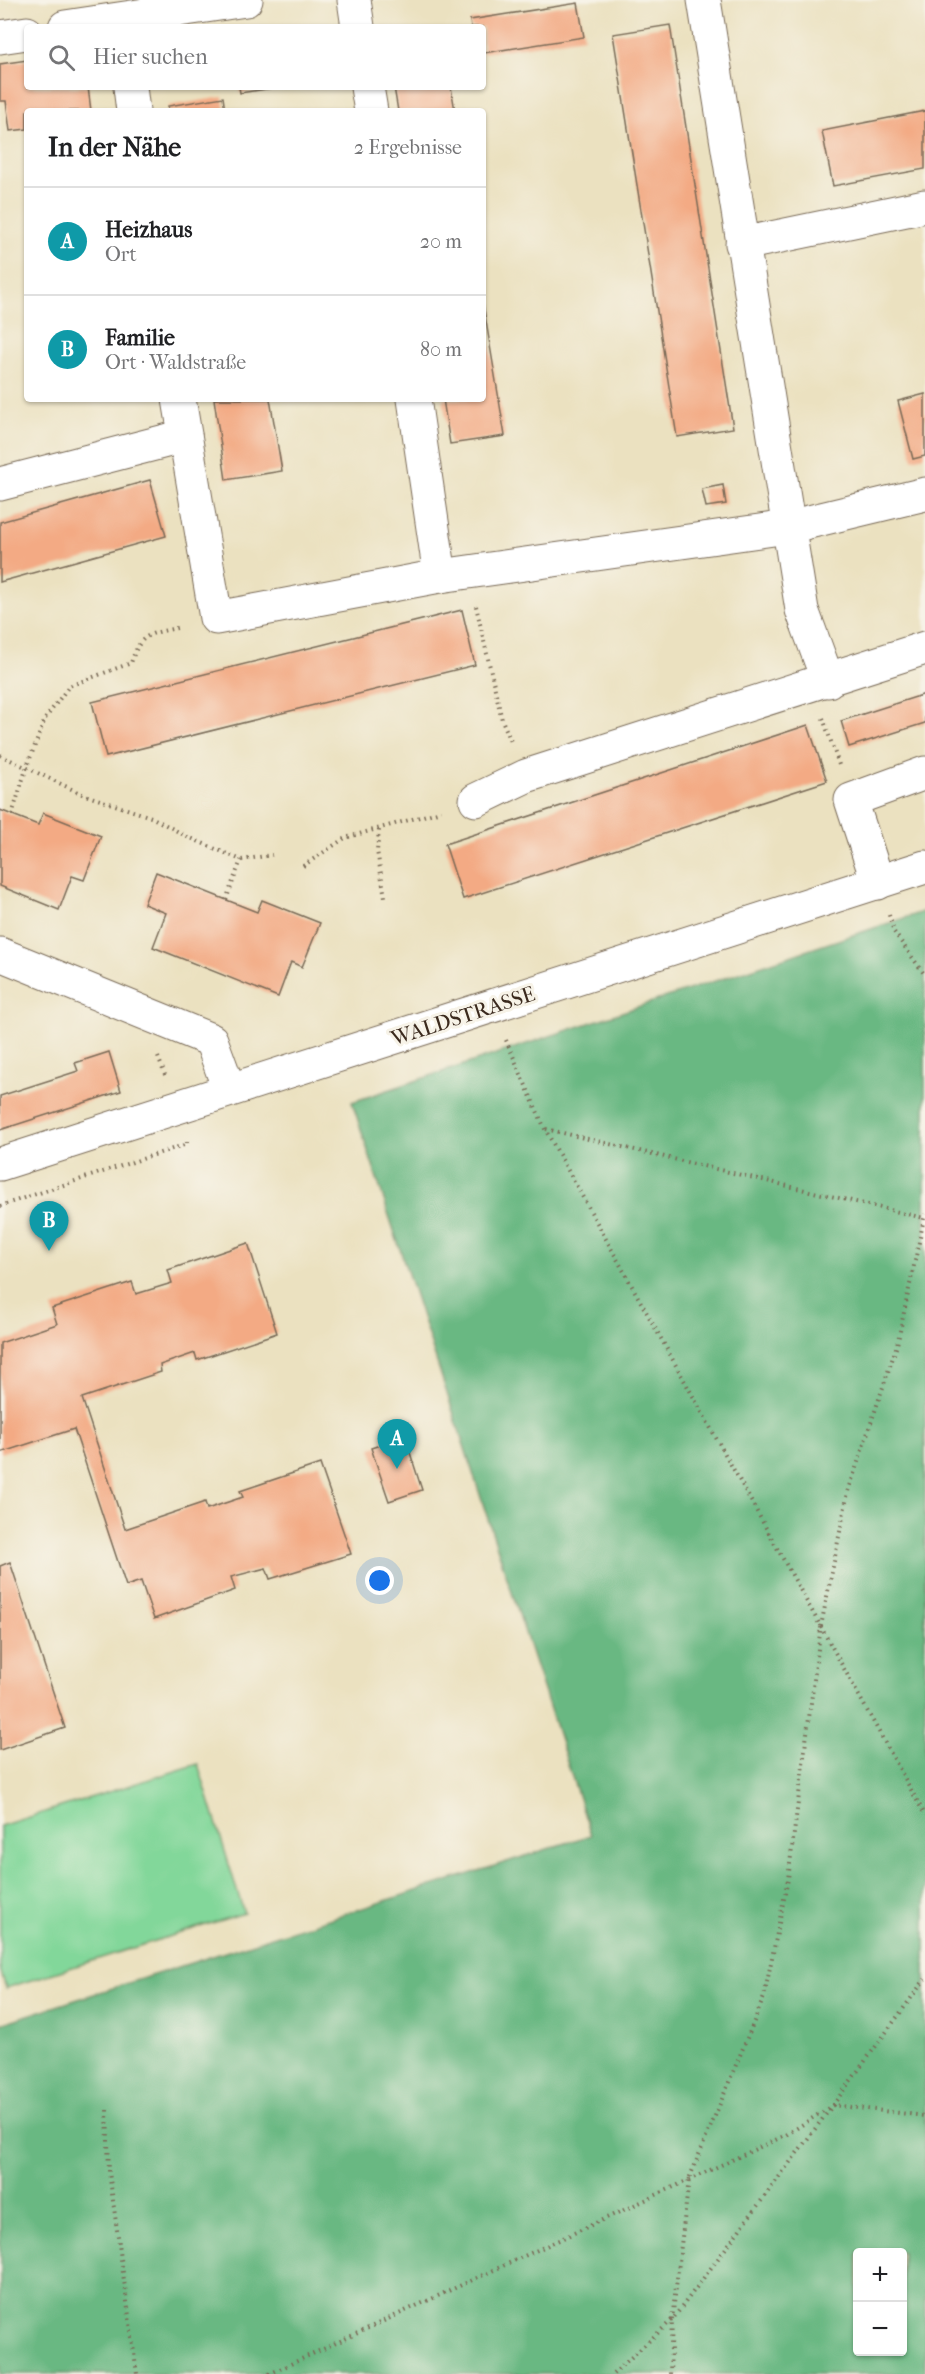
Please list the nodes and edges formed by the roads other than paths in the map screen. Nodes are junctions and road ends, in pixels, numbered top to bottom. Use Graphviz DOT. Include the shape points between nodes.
graph roads {
  1 [pos="246,0"];
  2 [pos="354,0"];
  3 [pos="704,0"];
  4 [pos="191,4"];
  5 [pos="119,23"];
  6 [pos="358,24"];
  7 [pos="24,33"];
  8 [pos="0,37"];
  9 [pos="130,90"];
  10 [pos="368,90"];
  11 [pos="133,108"];
  12 [pos="370,108"];
  13 [pos="925,207"];
  14 [pos="742,244"];
  15 [pos="179,402"];
  16 [pos="415,402"];
  17 [pos="185,436"];
  18 [pos="0,484"];
  19 [pos="925,494"];
  20 [pos="788,527"];
  21 [pos="455,575"];
  22 [pos="925,648"];
  23 [pos="820,683"];
  24 [pos="925,773"];
  25 [pos="476,800"];
  26 [pos="925,867"];
  27 [pos="878,883"];
  28 [pos="0,954"];
  29 [pos="229,1089"];
  30 [pos="0,1164"];
  1 -- 4 [label="street"];
  2 -- 6 [label="street"];
  3 -- 14 [label="street"];
  4 -- 5 [label="street"];
  7 -- 8 [label="street"];
  9 -- 11 [label="street"];
  10 -- 12 [label="street"];
  13 -- 14 [label="street"];
  14 -- 20 [label="street"];
  15 -- 17 [label="street"];
  16 -- 21 [label="street"];
  17 -- 18 [label="street"];
  17 -- 21 [label="street" via="216,618"];
  19 -- 20 [label="street"];
  20 -- 21 [label="street"];
  20 -- 23 [label="street"];
  22 -- 23 [label="street"];
  23 -- 25 [label="street" via="526,776"];
  24 -- 27 [label="street" via="851,800"];
  26 -- 27 [label="street, WALDSTRASSE"];
  27 -- 29 [label="street, WALDSTRASSE"];
  28 -- 29 [label="street" via="211,1040"];
  29 -- 30 [label="street, WALDSTRASSE"];
}
